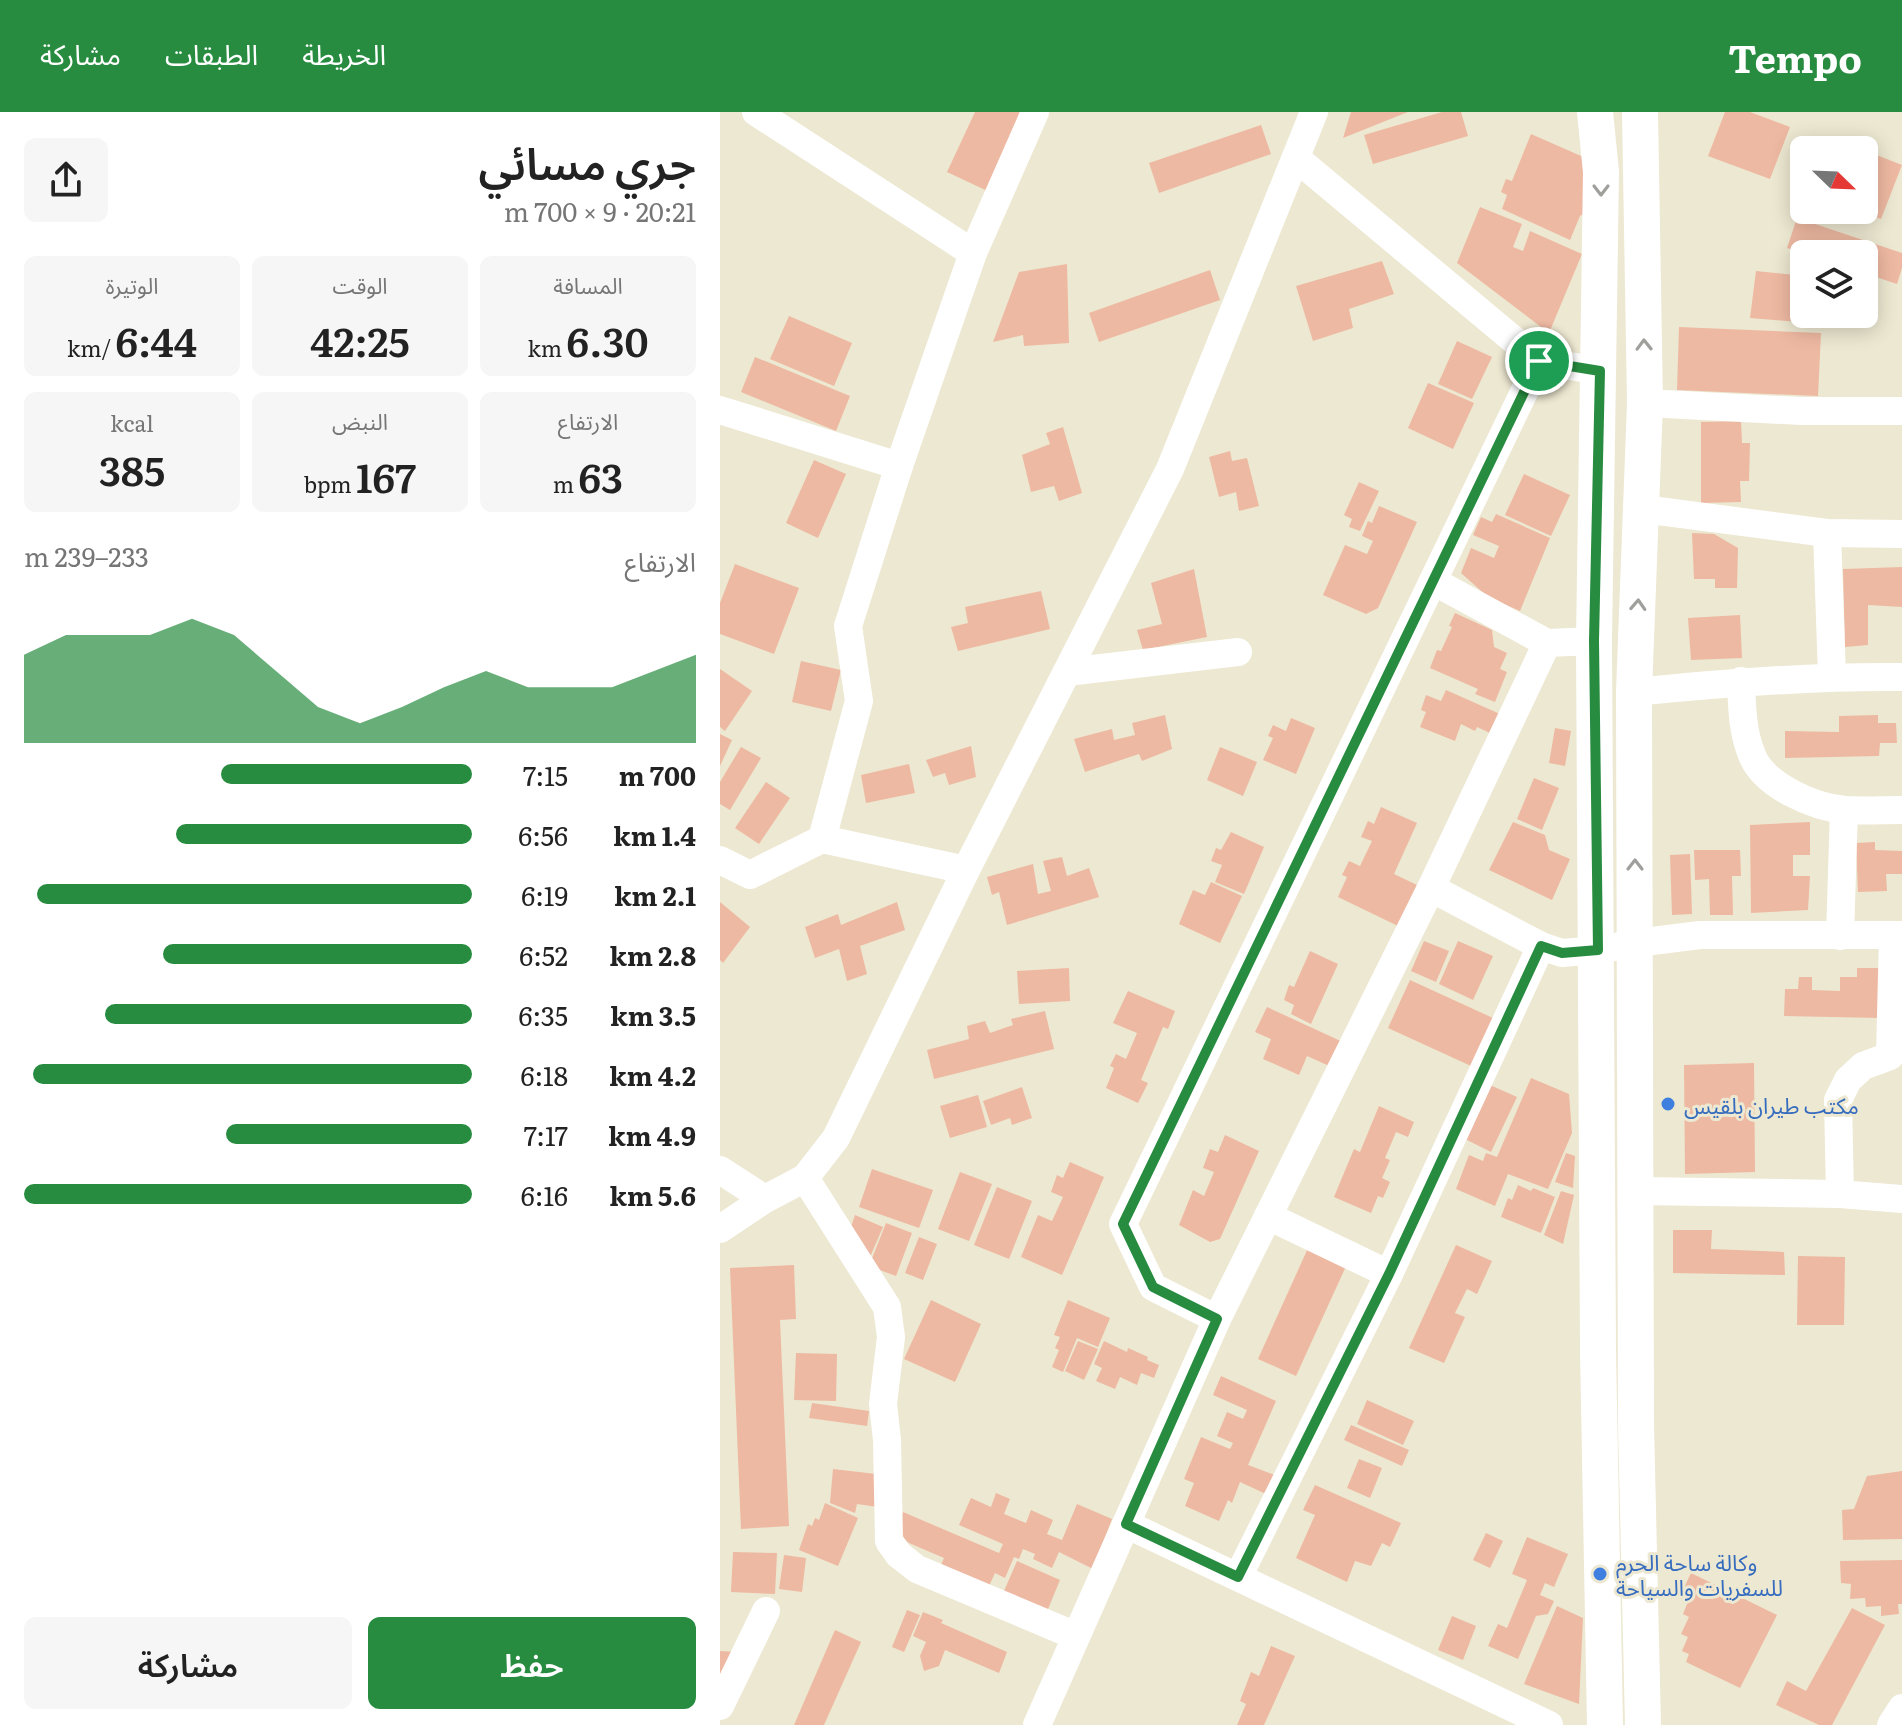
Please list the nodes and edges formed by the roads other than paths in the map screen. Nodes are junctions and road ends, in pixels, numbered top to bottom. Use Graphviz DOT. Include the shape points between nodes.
graph roads {
  1 [pos="756,112"];
  2 [pos="1035,112"];
  3 [pos="1314,112"];
  4 [pos="1595,112"];
  5 [pos="1640,112"];
  6 [pos="1296,158"];
  7 [pos="973,253"];
  8 [pos="1539,361"];
  9 [pos="1600,371"];
  10 [pos="1645,403"];
  11 [pos="1902,411"];
  12 [pos="722,414"];
  13 [pos="899,466"];
  14 [pos="1643,509"];
  15 [pos="1827,533"];
  16 [pos="1902,534"];
  17 [pos="1433,581"];
  18 [pos="1594,641"];
  19 [pos="1547,643"];
  20 [pos="1238,652"];
  21 [pos="1067,672"];
  22 [pos="1832,676"];
  23 [pos="1902,677"];
  24 [pos="1741,681"];
  25 [pos="1634,692"];
  26 [pos="1844,810"];
  27 [pos="1902,810"];
  28 [pos="822,839"];
  29 [pos="720,860"];
  30 [pos="966,870"];
  31 [pos="1431,888"];
  32 [pos="1898,935"];
  33 [pos="1840,936"];
  34 [pos="1636,943"];
  35 [pos="1541,946"];
  36 [pos="1598,950"];
  37 [pos="1896,1056"];
  38 [pos="720,1170"];
  39 [pos="805,1178"];
  40 [pos="1637,1191"];
  41 [pos="1840,1194"];
  42 [pos="765,1199"];
  43 [pos="1902,1199"];
  44 [pos="1268,1216"];
  45 [pos="720,1229"];
  46 [pos="1389,1274"];
  47 [pos="1217,1319"];
  48 [pos="1126,1524"];
  49 [pos="1238,1577"];
  50 [pos="766,1611"];
  51 [pos="1076,1636"];
  52 [pos="720,1706"];
  53 [pos="1902,1708"];
  54 [pos="1037,1725"];
  55 [pos="1549,1725"];
  56 [pos="1605,1725"];
  57 [pos="1643,1725"];
  58 [pos="1891,1725"];
  1 -- 7 [label="street"];
  2 -- 7 [label="street"];
  3 -- 6 [label="street"];
  4 -- 9 [label="main road, one-way" via="1601,172"];
  10 -- 5 [label="main road, one-way"];
  6 -- 8 [label="street"];
  6 -- 21 [label="street" via="1170,469"];
  7 -- 13 [label="street"];
  8 -- 9 [label="street"];
  8 -- 17 [label="street"];
  9 -- 18 [label="main road"];
  10 -- 11 [label="street"];
  10 -- 14 [label="main road"];
  12 -- 13 [label="street"];
  13 -- 28 [label="street" via="848,626 859,701"];
  14 -- 15 [label="street"];
  25 -- 14 [label="main road, one-way"];
  15 -- 16 [label="street"];
  15 -- 22 [label="street"];
  17 -- 19 [label="street"];
  17 -- 47 [label="street" via="1123,1224 1153,1287"];
  18 -- 19 [label="street"];
  18 -- 36 [label="main road"];
  19 -- 31 [label="street"];
  20 -- 21 [label="street"];
  21 -- 30 [label="street"];
  22 -- 23 [label="street"];
  22 -- 24 [label="street"];
  24 -- 25 [label="street"];
  24 -- 26 [label="street" via="1743,725 1753,758 1774,783"];
  34 -- 25 [label="main road, one-way"];
  26 -- 27 [label="street"];
  26 -- 33 [label="street"];
  28 -- 29 [label="street" via="750,875"];
  28 -- 30 [label="street"];
  30 -- 39 [label="street" via="836,1138"];
  31 -- 35 [label="street"];
  31 -- 44 [label="street"];
  32 -- 33 [label="street"];
  32 -- 37 [label="street"];
  33 -- 34 [label="street" via="1700,935"];
  34 -- 36 [label="street"];
  34 -- 40 [label="main road"];
  35 -- 36 [label="street" via="1562,953"];
  35 -- 46 [label="street"];
  36 -- 56 [label="main road"];
  37 -- 41 [label="street" via="1863,1066 1838,1100"];
  38 -- 42 [label="street"];
  39 -- 42 [label="street"];
  39 -- 51 [label="street" via="887,1307 891,1337 883,1404 889,1541 917,1569"];
  40 -- 41 [label="street"];
  40 -- 57 [label="main road"];
  41 -- 43 [label="street"];
  42 -- 45 [label="street"];
  44 -- 46 [label="street"];
  44 -- 47 [label="street"];
  46 -- 49 [label="street"];
  47 -- 48 [label="street"];
  48 -- 49 [label="street"];
  48 -- 51 [label="street"];
  49 -- 55 [label="street"];
  50 -- 52 [label="street"];
  51 -- 54 [label="street"];
  53 -- 58 [label="street"];
}
